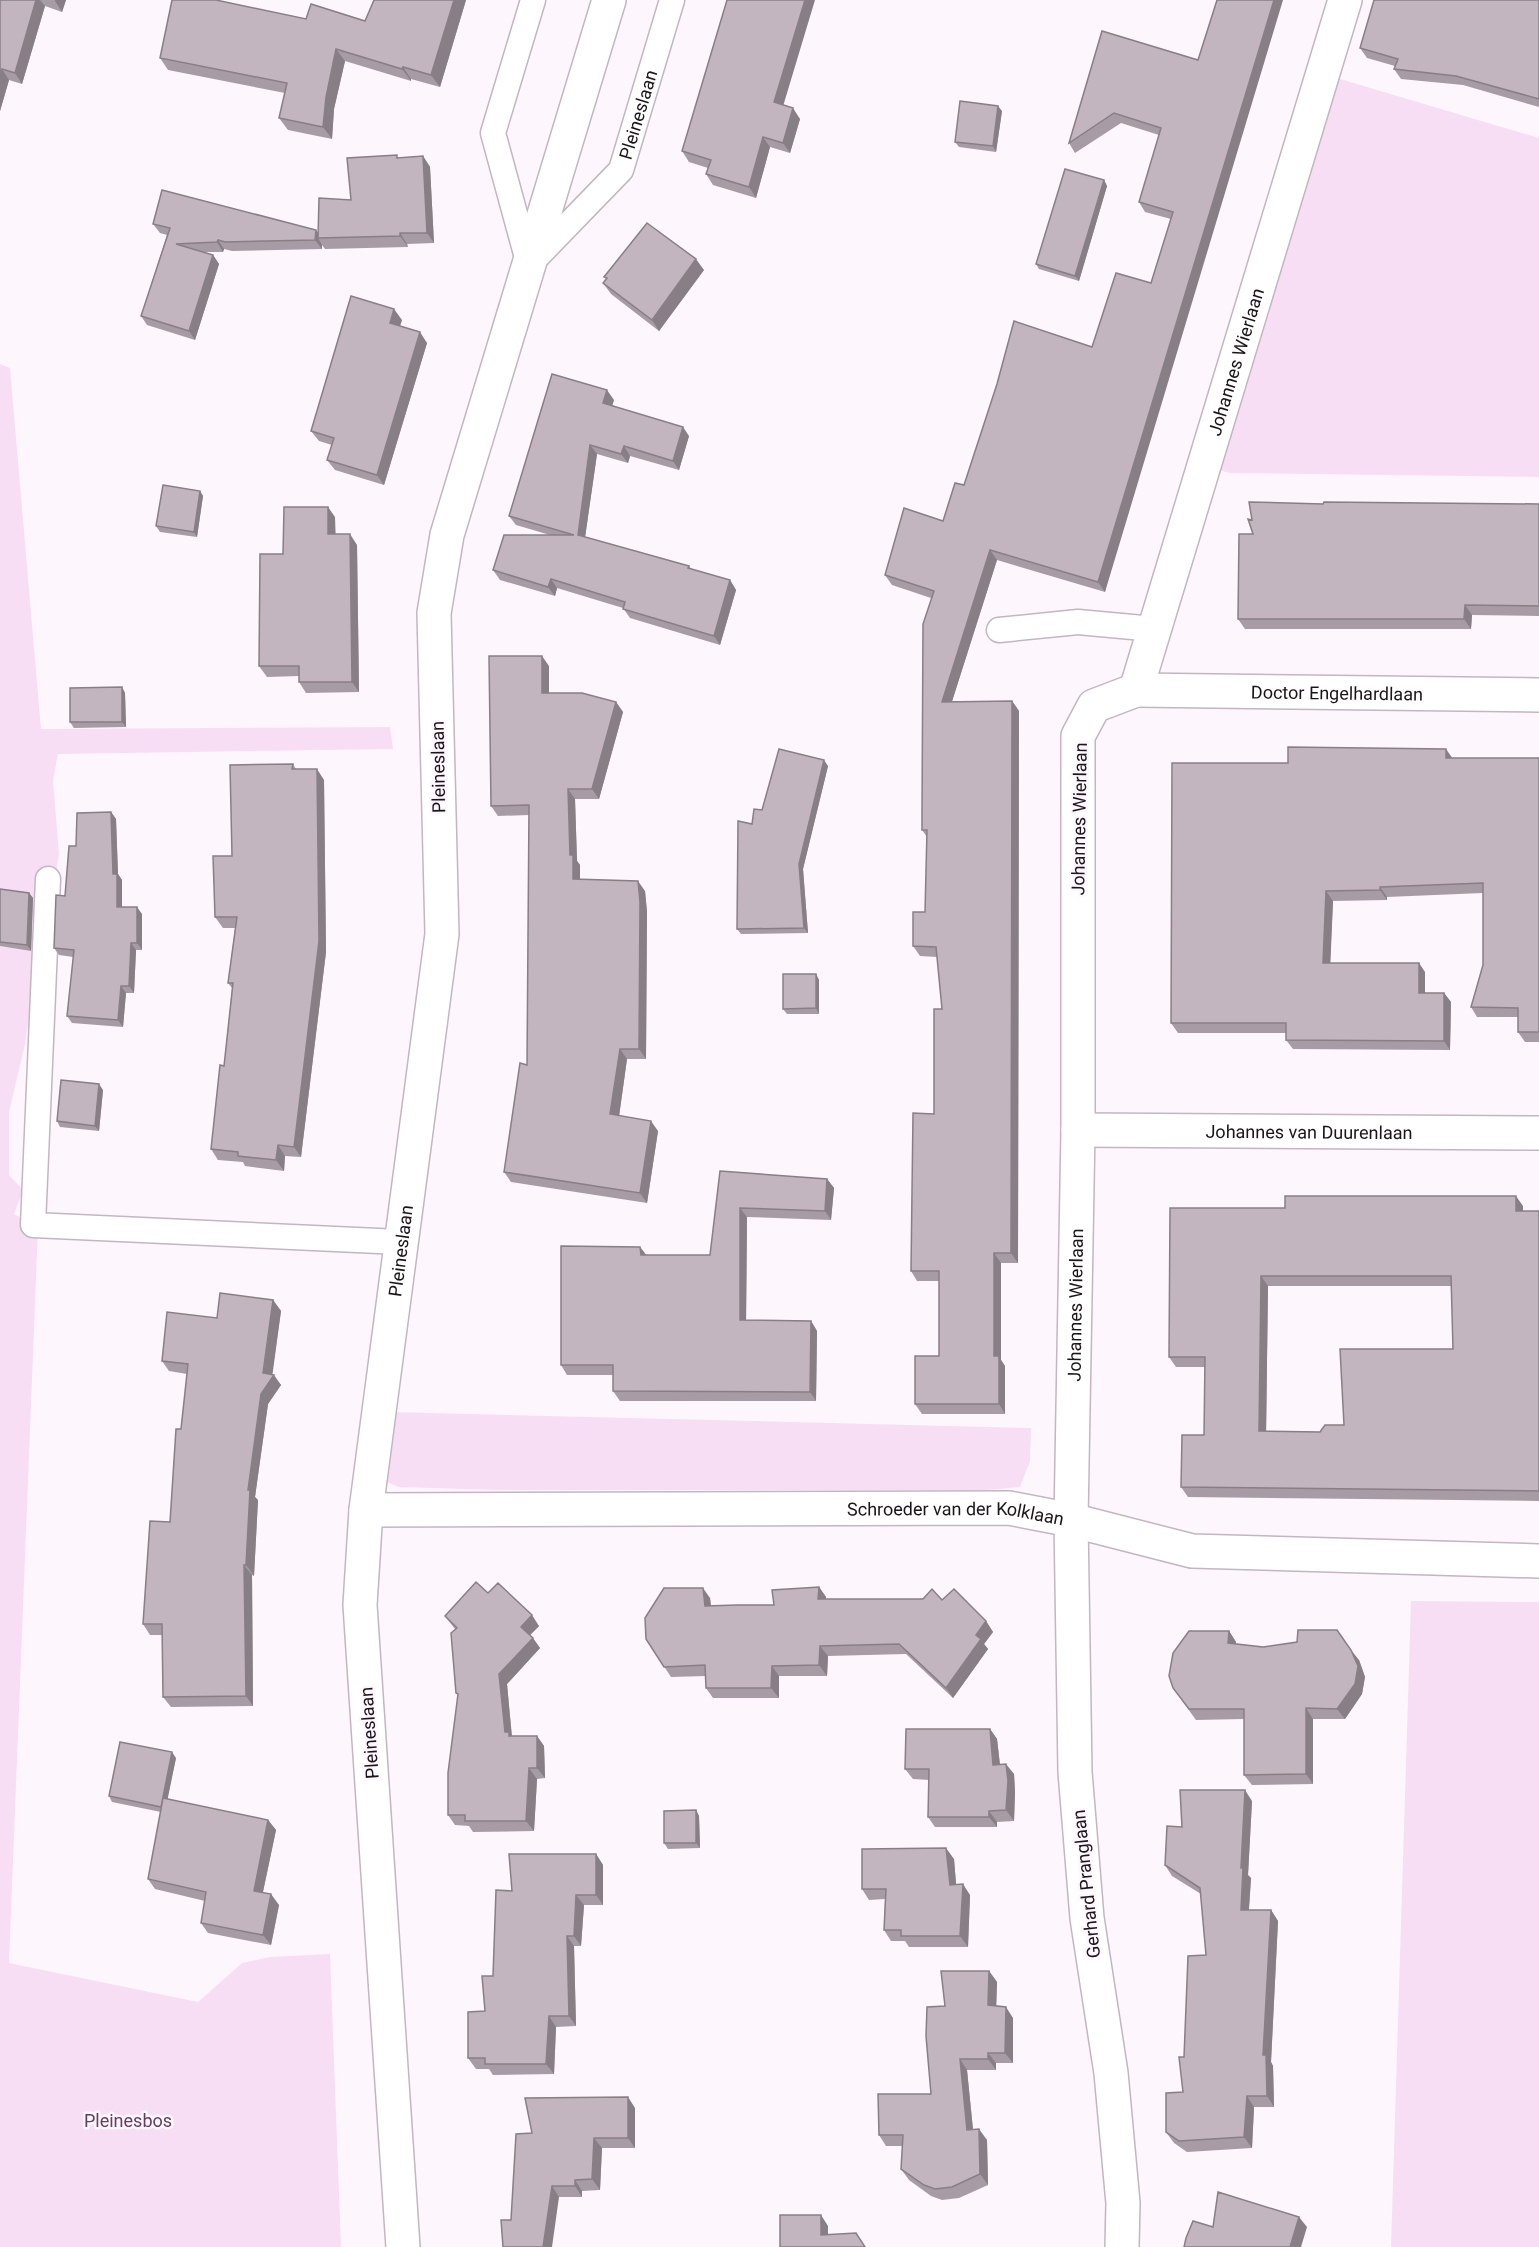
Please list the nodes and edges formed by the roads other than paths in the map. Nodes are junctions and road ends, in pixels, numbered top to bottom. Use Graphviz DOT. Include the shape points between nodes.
graph roads {
  1 [pos="533,0"];
  2 [pos="609,0"];
  3 [pos="672,0"];
  4 [pos="1345,0"];
  5 [pos="529,265"];
  6 [pos="1154,629"];
  7 [pos="999,630"];
  8 [pos="1136,690"];
  9 [pos="1539,695"];
  10 [pos="48,879"];
  11 [pos="1078,1130"];
  12 [pos="1539,1132"];
  13 [pos="400,1242"];
  14 [pos="366,1510"];
  15 [pos="1071,1520"];
  16 [pos="1539,1561"];
  17 [pos="403,2247"];
  18 [pos="1122,2247"];
  1 -- 5 [label="lane" via="493,133"];
  2 -- 5 [label="street, Pleineslaan"];
  3 -- 5 [label="lane, Pleineslaan" via="621,170"];
  4 -- 6 [label="street, Johannes Wierlaan"];
  5 -- 13 [label="street, Pleineslaan" via="447,535 434,613 442,934"];
  6 -- 7 [label="lane" via="1078,622"];
  6 -- 8 [label="street, Johannes Wierlaan"];
  8 -- 9 [label="street, Doctor Engelhardlaan"];
  8 -- 11 [label="street, Johannes Wierlaan" via="1094,706 1078,736"];
  10 -- 13 [label="lane" via="33,1225"];
  11 -- 12 [label="street, Johannes van Duurenlaan"];
  11 -- 15 [label="street, Johannes Wierlaan"];
  13 -- 14 [label="street, Pleineslaan"];
  14 -- 15 [label="street, Schroeder van der Kolklaan" via="1009,1508"];
  14 -- 17 [label="street, Pleineslaan" via="360,1605"];
  15 -- 16 [label="street, Schroeder van der Kolklaan" via="1192,1551"];
  15 -- 18 [label="street, Gerhard Pranglaan" via="1075,1772 1087,1917 1114,2109 1123,2204"];
}
